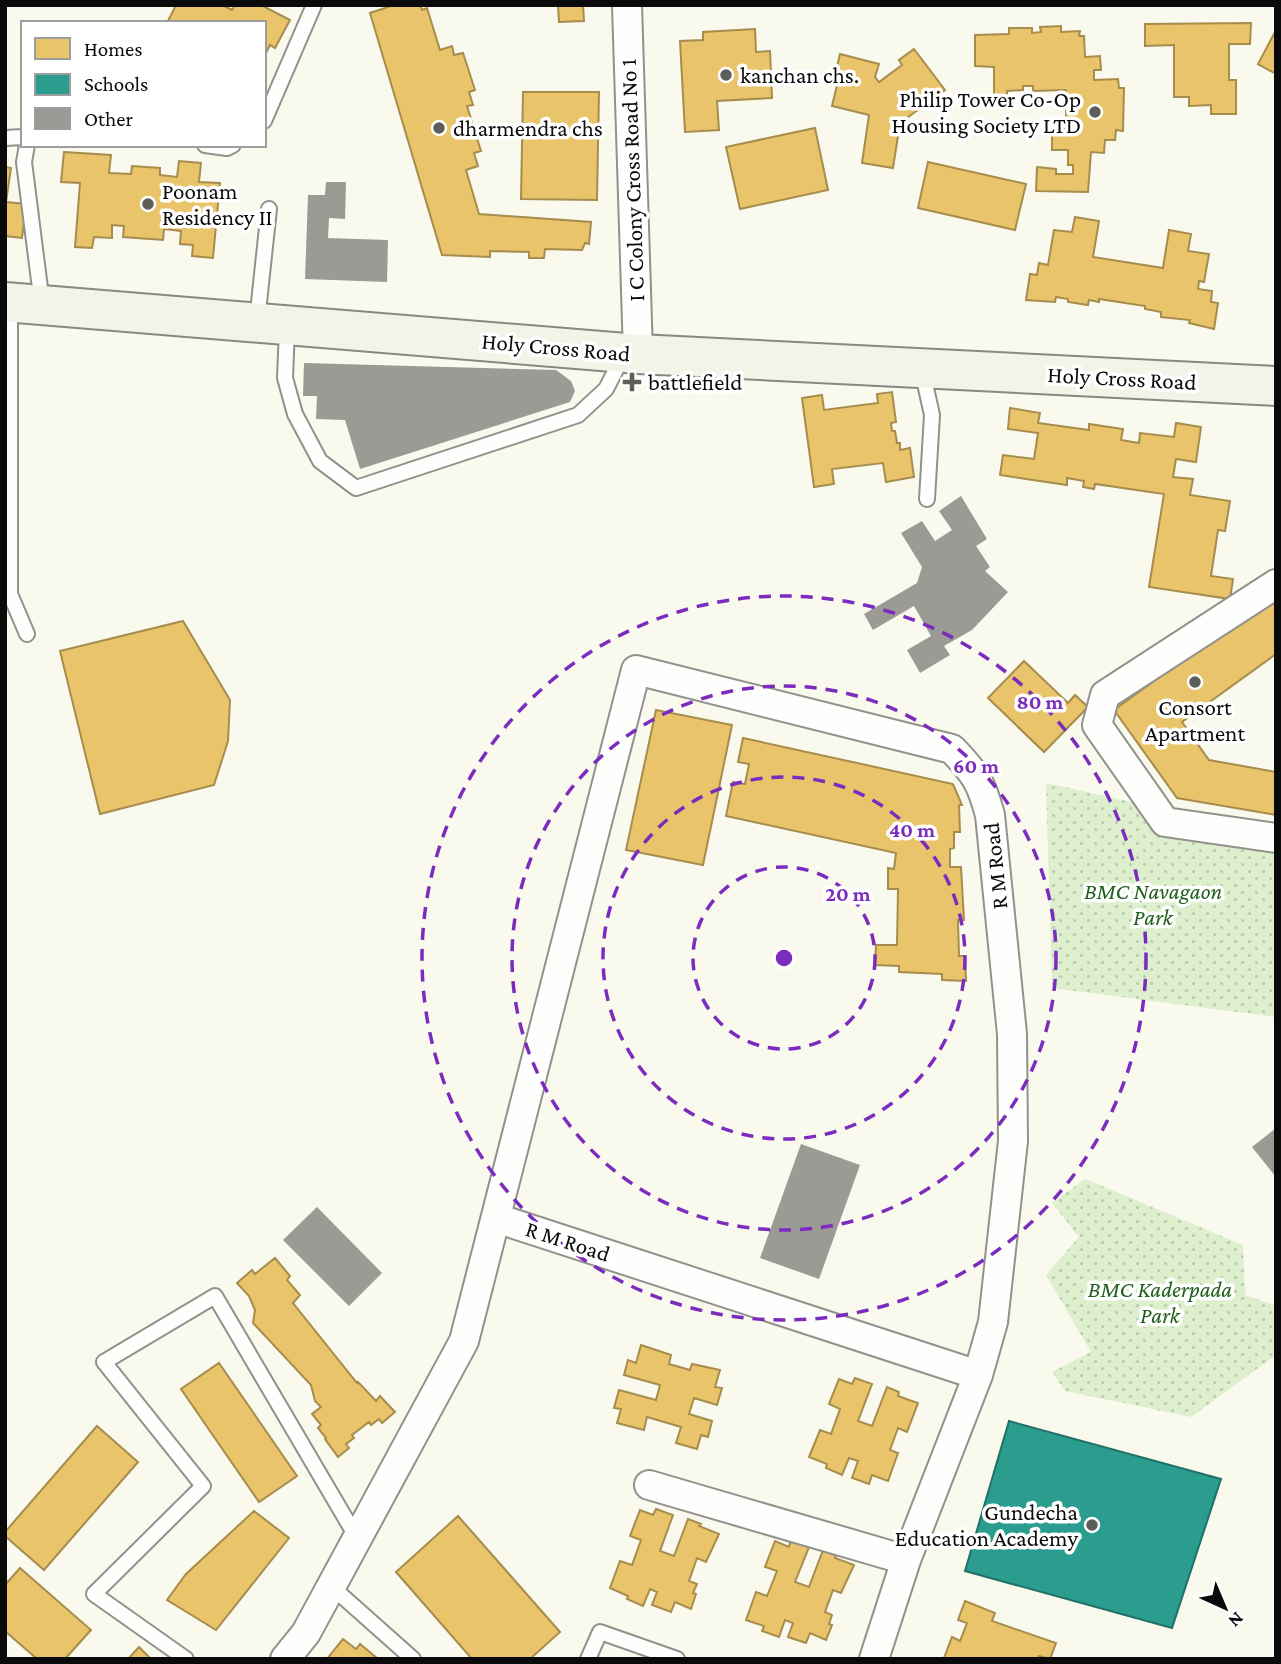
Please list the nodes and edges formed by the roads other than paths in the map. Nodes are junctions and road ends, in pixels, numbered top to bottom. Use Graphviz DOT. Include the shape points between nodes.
graph roads {
  1 [pos="627,5"];
  2 [pos="311,6"];
  3 [pos="266,116"];
  4 [pos="27,147"];
  5 [pos="269,209"];
  6 [pos="19,304"];
  7 [pos="272,324"];
  8 [pos="631,353"];
  9 [pos="922,369"];
  10 [pos="1276,386"];
  11 [pos="928,499"];
  12 [pos="1276,584"];
  13 [pos="27,634"];
  14 [pos="1276,838"];
  15 [pos="496,1218"];
  16 [pos="978,1375"];
  17 [pos="649,1485"];
  18 [pos="357,1538"];
  19 [pos="906,1560"];
  20 [pos="331,1587"];
  21 [pos="186,1659"];
  22 [pos="285,1659"];
  23 [pos="412,1659"];
  24 [pos="588,1659"];
  25 [pos="677,1659"];
  26 [pos="874,1659"];
  1 -- 8 [label="street, I C Colony Cross Road No 1"];
  2 -- 3 [label="lane"];
  4 -- 6 [label="lane"];
  5 -- 7 [label="lane"];
  6 -- 7 [label="street, Holy Cross Road"];
  6 -- 13 [label="lane" via="10,594"];
  7 -- 8 [label="street, Holy Cross Road"];
  7 -- 8 [label="lane" via="295,414 320,461 356,488 578,415 606,389"];
  8 -- 9 [label="street, Holy Cross Road"];
  9 -- 10 [label="street, Holy Cross Road"];
  9 -- 11 [label="lane" via="932,415"];
  12 -- 14 [label="street" via="1105,695 1097,725 1165,822"];
  15 -- 16 [label="street, R M Road"];
  15 -- 16 [label="street, R M Road" via="636,670 952,750 982,784 990,815 1012,1034 1013,1141 993,1322"];
  15 -- 18 [label="street, R M Road" via="464,1341"];
  16 -- 19 [label="street"];
  17 -- 19 [label="street"];
  18 -- 20 [label="street, R M Road"];
  18 -- 21 [label="lane" via="215,1296 104,1362 203,1486 94,1594"];
  19 -- 26 [label="street"];
  20 -- 22 [label="street, R M Road" via="306,1633"];
  20 -- 23 [label="lane"];
  24 -- 25 [label="lane" via="600,1632"];
}
